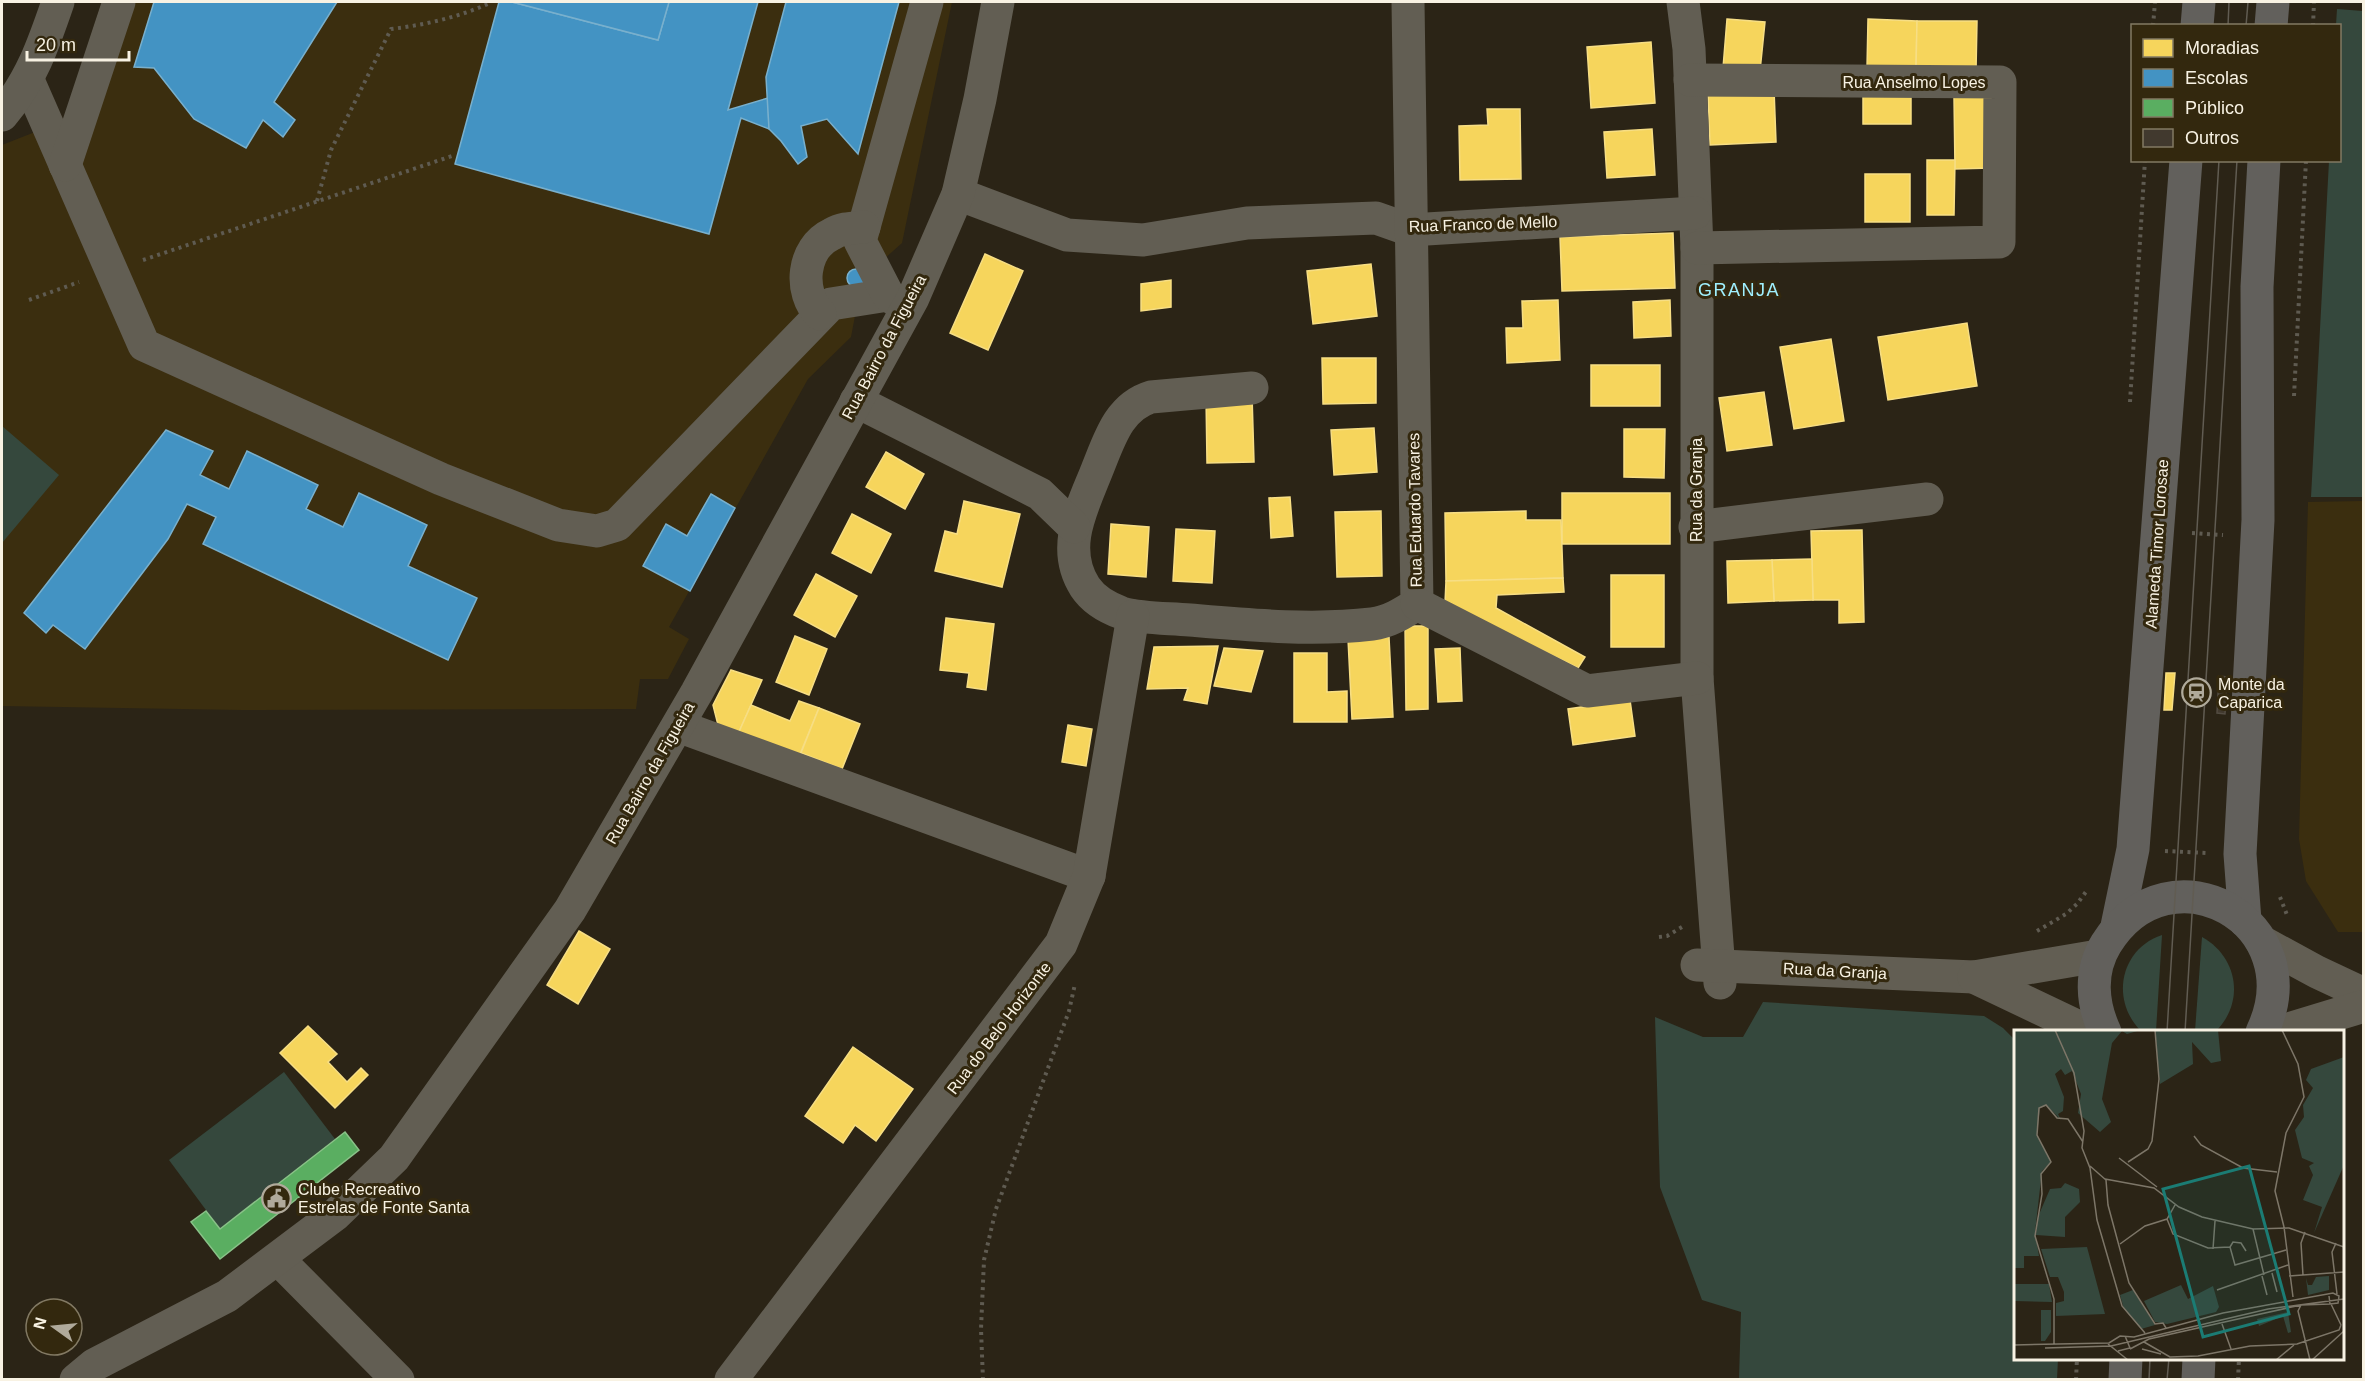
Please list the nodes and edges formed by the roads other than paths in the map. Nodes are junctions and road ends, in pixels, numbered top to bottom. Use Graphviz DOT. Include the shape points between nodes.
graph roads {
  1 [pos="58,2"];
  2 [pos="119,2"];
  3 [pos="927,2"];
  4 [pos="998,2"];
  5 [pos="1407,2"];
  6 [pos="1683,2"];
  7 [pos="2199,2"];
  8 [pos="2273,2"];
  9 [pos="2197,24"];
  10 [pos="2271,24"];
  11 [pos="28,80"];
  12 [pos="1690,80"];
  13 [pos="2,115"];
  14 [pos="2187,162"];
  15 [pos="2264,162"];
  16 [pos="65,165"];
  17 [pos="958,194"];
  18 [pos="1695,213"];
  19 [pos="864,227"];
  20 [pos="1410,230"];
  21 [pos="1697,248"];
  22 [pos="898,302"];
  23 [pos="820,314"];
  24 [pos="1252,388"];
  25 [pos="856,401"];
  26 [pos="1927,499"];
  27 [pos="1074,527"];
  28 [pos="1695,527"];
  29 [pos="1417,604"];
  30 [pos="1133,616"];
  31 [pos="1697,678"];
  32 [pos="678,726"];
  33 [pos="1089,876"];
  34 [pos="2117,926"];
  35 [pos="2254,932"];
  36 [pos="2098,956"];
  37 [pos="1974,977"];
  38 [pos="2364,994"];
  39 [pos="2364,1006"];
  40 [pos="2085,1030"];
  41 [pos="2104,1030"];
  42 [pos="2263,1030"];
  43 [pos="2286,1030"];
  44 [pos="278,1259"];
  45 [pos="2126,1360"];
  46 [pos="2199,1360"];
  47 [pos="76,1380"];
  48 [pos="398,1380"];
  49 [pos="731,1380"];
  50 [pos="2125,1380"];
  51 [pos="2198,1380"];
  1 -- 11 [label="street"];
  2 -- 16 [label="street"];
  3 -- 19 [label="street"];
  4 -- 17 [label="street, Rua Bairro da Figueira"];
  5 -- 20 [label="street, Rua Eduardo Tavares"];
  6 -- 12 [label="street, Rua da Granja"];
  7 -- 9 [label="main road"];
  8 -- 10 [label="main road"];
  11 -- 13 [label="street"];
  11 -- 16 [label="street"];
  12 -- 18 [label="street, Rua da Granja"];
  12 -- 21 [label="street, Rua Anselmo Lopes" via="2000,82 1999,242"];
  14 -- 34 [label="main road, Alameda Timor Lorosae" via="2133,849"];
  15 -- 35 [label="main road" via="2257,287 2257,536 2240,854"];
  16 -- 23 [label="street" via="144,345 447,482 558,525 597,531 617,525"];
  17 -- 20 [label="street, Rua Franco de Mello" via="1066,235 1143,240 1247,223 1376,218"];
  17 -- 22 [label="street, Rua Bairro da Figueira"];
  18 -- 20 [label="street, Rua Franco de Mello"];
  18 -- 21 [label="street, Rua da Granja"];
  19 -- 22 [label="street" via="860,241"];
  19 -- 23 [label="street" via="829,234 816,246 805,278 807,292"];
  20 -- 29 [label="street, Rua Eduardo Tavares"];
  21 -- 28 [label="street, Rua da Granja"];
  22 -- 23 [label="street" via="831,304"];
  22 -- 25 [label="street, Rua Bairro da Figueira"];
  24 -- 27 [label="street, Rua Eduardo Tavares" via="1152,397 1130,407 1112,434"];
  25 -- 27 [label="street" via="1040,494"];
  25 -- 32 [label="street, Rua Bairro da Figueira"];
  26 -- 28 [label="street"];
  27 -- 30 [label="street, Rua Eduardo Tavares" via="1074,554 1085,587 1108,607"];
  28 -- 31 [label="street, Rua da Granja"];
  29 -- 30 [label="street, Rua Eduardo Tavares" via="1398,616 1373,624 1270,626"];
  29 -- 31 [label="street" via="1587,691"];
  30 -- 33 [label="street, Rua do Belo Horizonte"];
  31 -- 37 [label="street, Rua da Granja" via="1711,971"];
  32 -- 33 [label="street"];
  32 -- 44 [label="street, Rua Bairro da Figueira" via="570,910 394,1158 336,1214"];
  33 -- 49 [label="street, Rua do Belo Horizonte" via="1054,955"];
  34 -- 35 [label="main road" via="2153,902 2192,897 2230,909"];
  34 -- 36 [label="main road"];
  35 -- 38 [label="street" via="2317,972"];
  35 -- 42 [label="main road" via="2272,965 2275,990"];
  36 -- 37 [label="street, Rua da Granja"];
  36 -- 41 [label="main road" via="2093,985 2097,1014"];
  37 -- 40 [label="street, Rua da Granja"];
  39 -- 43 [label="street"];
  44 -- 47 [label="street, Rua Bairro da Figueira" via="227,1296 94,1365"];
  44 -- 48 [label="street"];
  45 -- 50 [label="main road"];
  46 -- 51 [label="main road"];
}
